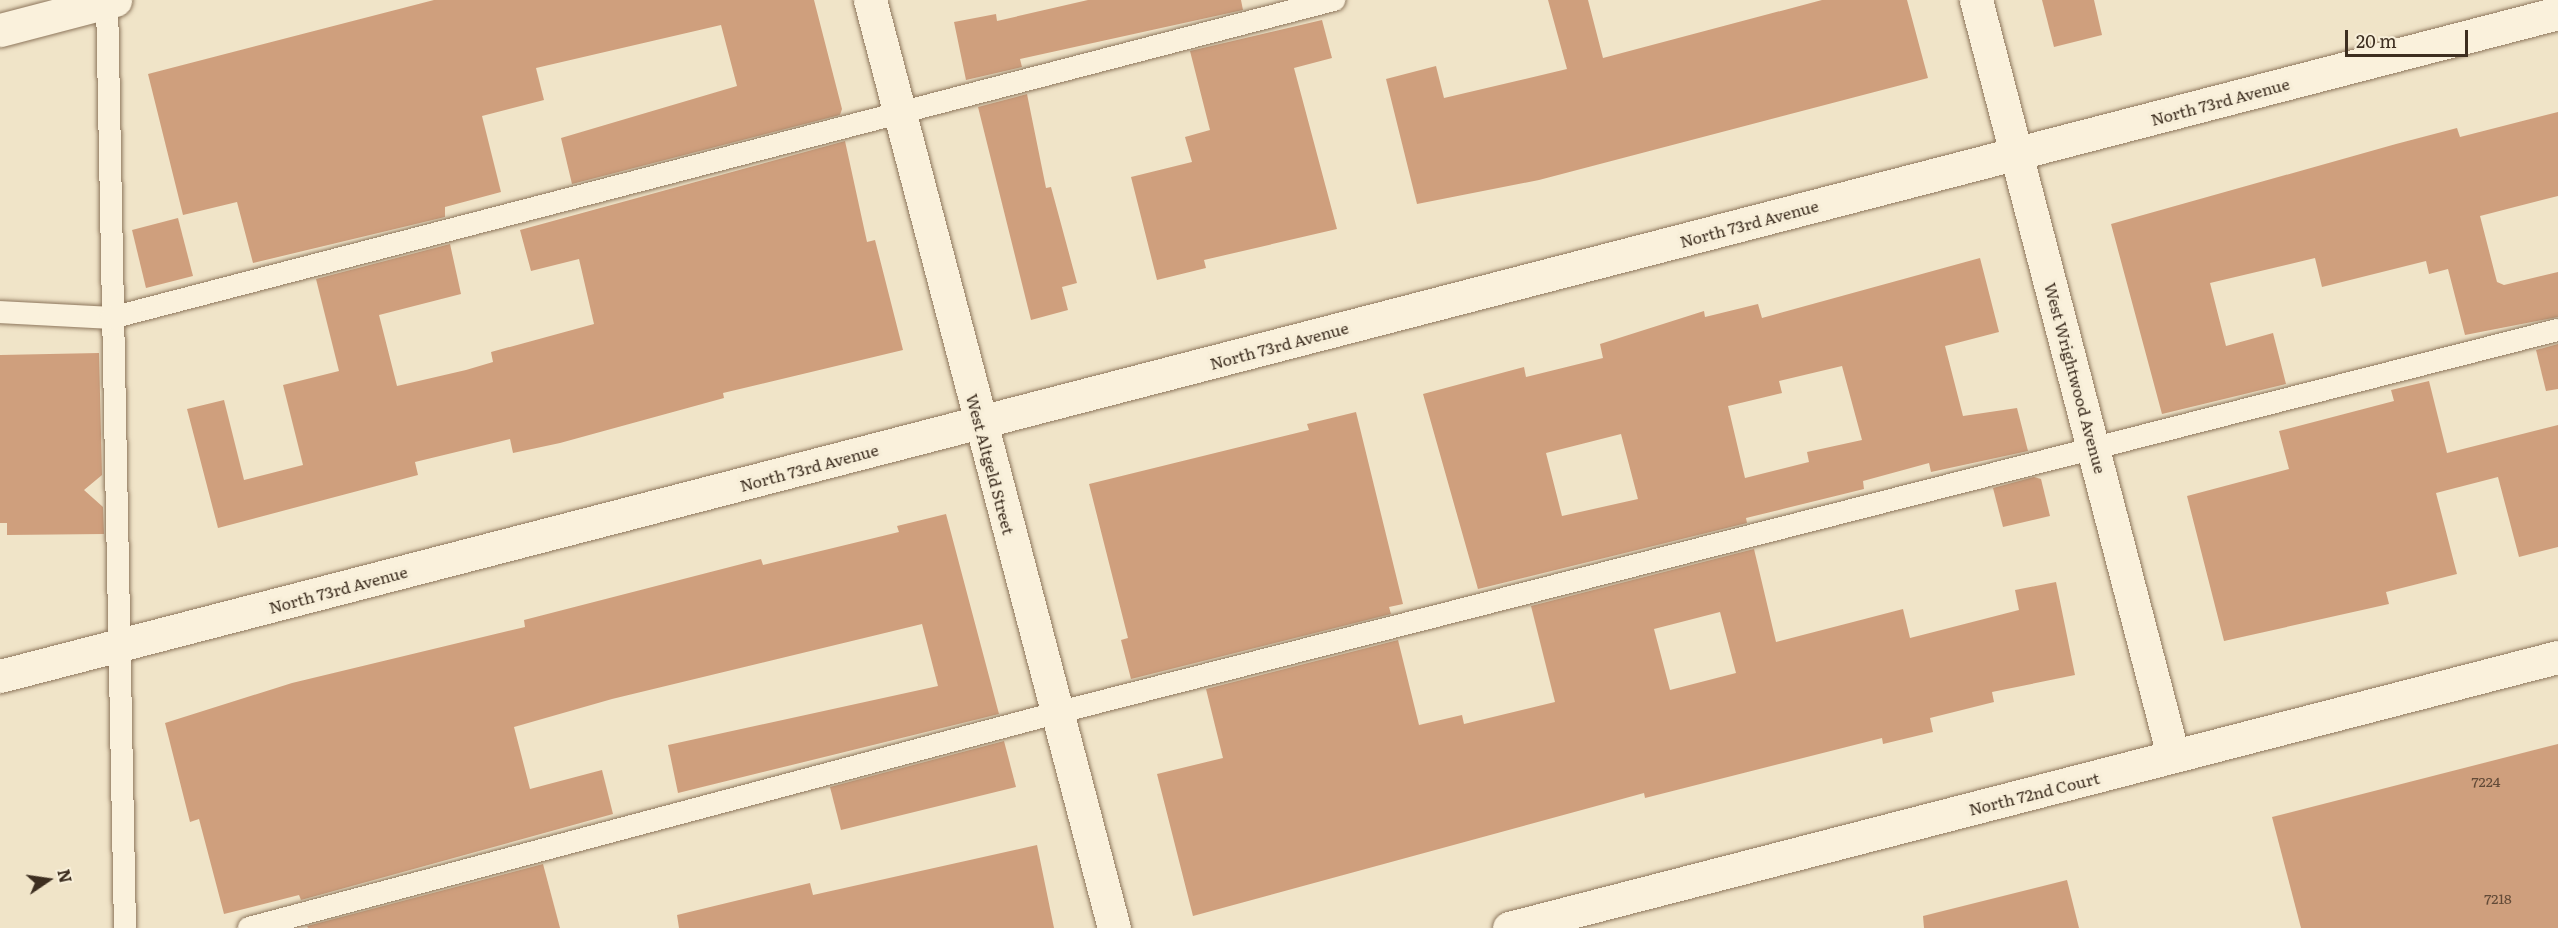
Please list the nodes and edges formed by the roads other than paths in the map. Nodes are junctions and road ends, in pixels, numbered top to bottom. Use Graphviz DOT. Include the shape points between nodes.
graph roads {
  1 [pos="870,0"];
  2 [pos="1334,0"];
  3 [pos="1976,0"];
  4 [pos="110,1"];
  5 [pos="2558,13"];
  6 [pos="0,30"];
  7 [pos="900,113"];
  8 [pos="2017,153"];
  9 [pos="0,312"];
  10 [pos="111,318"];
  11 [pos="2558,330"];
  12 [pos="981,422"];
  13 [pos="2094,449"];
  14 [pos="118,646"];
  15 [pos="2558,657"];
  16 [pos="0,676"];
  17 [pos="1056,713"];
  18 [pos="2174,756"];
  19 [pos="125,928"];
  20 [pos="249,928"];
  21 [pos="1114,928"];
  22 [pos="1509,928"];
  1 -- 7 [label="street, West Altgeld Street"];
  2 -- 7 [label="lane"];
  3 -- 8 [label="street, West Wrightwood Avenue"];
  4 -- 6 [label="street"];
  4 -- 10 [label="lane"];
  5 -- 8 [label="street, North 73rd Avenue"];
  7 -- 10 [label="lane"];
  7 -- 12 [label="street, West Altgeld Street"];
  8 -- 12 [label="street, North 73rd Avenue"];
  8 -- 13 [label="street, West Wrightwood Avenue"];
  9 -- 10 [label="lane"];
  10 -- 14 [label="lane"];
  11 -- 13 [label="lane"];
  12 -- 14 [label="street, North 73rd Avenue"];
  12 -- 17 [label="street, West Altgeld Street"];
  13 -- 17 [label="lane"];
  13 -- 18 [label="street, West Wrightwood Avenue"];
  14 -- 16 [label="street, North 73rd Avenue"];
  14 -- 19 [label="lane"];
  15 -- 18 [label="street, North 72nd Court"];
  17 -- 20 [label="lane"];
  17 -- 21 [label="street, West Altgeld Street"];
  18 -- 22 [label="street, North 72nd Court"];
}
